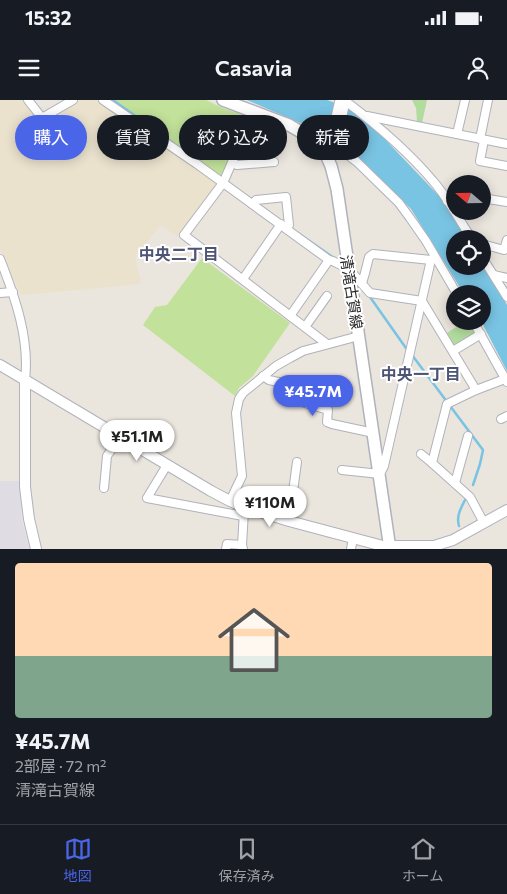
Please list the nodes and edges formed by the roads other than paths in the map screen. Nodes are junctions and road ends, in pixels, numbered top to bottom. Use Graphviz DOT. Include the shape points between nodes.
graph roads {
  1 [pos="28,100"];
  2 [pos="73,100"];
  3 [pos="103,100"];
  4 [pos="223,100"];
  5 [pos="465,100"];
  6 [pos="488,100"];
  7 [pos="342,101"];
  8 [pos="254,112"];
  9 [pos="338,115"];
  10 [pos="363,115"];
  11 [pos="369,117"];
  12 [pos="369,120"];
  13 [pos="297,130"];
  14 [pos="457,134"];
  15 [pos="482,140"];
  16 [pos="507,144"];
  17 [pos="331,160"];
  18 [pos="354,160"];
  19 [pos="274,162"];
  20 [pos="232,163"];
  21 [pos="507,166"];
  22 [pos="224,181"];
  23 [pos="491,199"];
  24 [pos="446,200"];
  25 [pos="507,202"];
  26 [pos="252,204"];
  27 [pos="284,226"];
  28 [pos="507,242"];
  29 [pos="491,246"];
  30 [pos="433,258"];
  31 [pos="0,259"];
  32 [pos="329,260"];
  33 [pos="348,268"];
  34 [pos="491,270"];
  35 [pos="494,275"];
  36 [pos="507,278"];
  37 [pos="243,279"];
  38 [pos="362,283"];
  39 [pos="451,285"];
  40 [pos="13,292"];
  41 [pos="0,293"];
  42 [pos="327,296"];
  43 [pos="507,297"];
  44 [pos="422,301"];
  45 [pos="290,316"];
  46 [pos="306,327"];
  47 [pos="479,330"];
  48 [pos="481,334"];
  49 [pos="359,336"];
  50 [pos="327,344"];
  51 [pos="453,351"];
  52 [pos="0,365"];
  53 [pos="264,376"];
  54 [pos="25,380"];
  55 [pos="506,380"];
  56 [pos="476,390"];
  57 [pos="374,433"];
  58 [pos="468,436"];
  59 [pos="120,437"];
  60 [pos="420,454"];
  61 [pos="297,462"];
  62 [pos="432,463"];
  63 [pos="167,465"];
  64 [pos="342,470"];
  65 [pos="380,474"];
  66 [pos="455,483"];
  67 [pos="104,488"];
  68 [pos="230,501"];
  69 [pos="507,510"];
  70 [pos="244,512"];
  71 [pos="289,521"];
  72 [pos="484,523"];
  73 [pos="353,538"];
  74 [pos="451,545"];
  75 [pos="242,547"];
  76 [pos="390,548"];
  77 [pos="36,549"];
  78 [pos="226,549"];
  79 [pos="351,549"];
  1 -- 2 [label="street" via="42,118"];
  3 -- 22 [label="street"];
  4 -- 8 [label="main road, 清滝古賀線"];
  5 -- 14 [label="street"];
  6 -- 15 [label="street"];
  7 -- 9 [label="street"];
  7 -- 10 [label="street"];
  8 -- 13 [label="main road, 清滝古賀線"];
  8 -- 20 [label="street"];
  11 -- 14 [label="street"];
  12 -- 24 [label="street" via="408,154"];
  14 -- 15 [label="street"];
  15 -- 16 [label="street"];
  15 -- 21 [label="street" via="480,161"];
  17 -- 33 [label="main road, 清滝古賀線"];
  18 -- 30 [label="street" via="404,210"];
  19 -- 20 [label="street"];
  20 -- 22 [label="street"];
  22 -- 26 [label="street"];
  22 -- 37 [label="street" via="184,236"];
  23 -- 25 [label="street"];
  26 -- 27 [label="street"];
  26 -- 27 [label="street" via="256,200 286,197 289,225"];
  27 -- 32 [label="street"];
  27 -- 37 [label="street"];
  28 -- 29 [label="street" via="504,250"];
  30 -- 38 [label="street" via="374,254 369,257"];
  30 -- 39 [label="street"];
  30 -- 44 [label="street"];
  31 -- 40 [label="street"];
  32 -- 33 [label="street"];
  32 -- 45 [label="street"];
  33 -- 38 [label="street"];
  33 -- 49 [label="main road, 清滝古賀線"];
  34 -- 35 [label="street"];
  35 -- 36 [label="street"];
  35 -- 43 [label="street"];
  37 -- 45 [label="street"];
  38 -- 44 [label="street" via="370,293"];
  40 -- 41 [label="street"];
  40 -- 54 [label="street" via="24,341"];
  42 -- 46 [label="street"];
  44 -- 51 [label="street"];
  44 -- 65 [label="street"];
  45 -- 46 [label="street"];
  46 -- 50 [label="street"];
  47 -- 48 [label="street"];
  48 -- 51 [label="street"];
  48 -- 55 [label="street"];
  49 -- 50 [label="street"];
  49 -- 57 [label="main road, 清滝古賀線"];
  50 -- 53 [label="street" via="290,358"];
  51 -- 56 [label="street"];
  52 -- 54 [label="street"];
  53 -- 57 [label="street" via="287,384 285,397 328,410 327,422"];
  53 -- 68 [label="street" via="243,393 237,406 242,476"];
  54 -- 59 [label="street"];
  54 -- 77 [label="street" via="26,495"];
  55 -- 56 [label="street"];
  56 -- 62 [label="street" via="446,404"];
  57 -- 65 [label="main road, 清滝古賀線"];
  58 -- 66 [label="street"];
  59 -- 63 [label="street"];
  59 -- 67 [label="street" via="107,456"];
  60 -- 62 [label="street"];
  61 -- 71 [label="street"];
  62 -- 66 [label="street"];
  63 -- 68 [label="street"];
  63 -- 70 [label="street" via="147,498"];
  64 -- 65 [label="street"];
  65 -- 76 [label="main road, 清滝古賀線"];
  66 -- 72 [label="street" via="470,497"];
  68 -- 70 [label="street"];
  69 -- 72 [label="street"];
  70 -- 71 [label="street"];
  70 -- 75 [label="street"];
  71 -- 73 [label="street"];
  72 -- 74 [label="street"];
  73 -- 76 [label="street"];
  73 -- 79 [label="street"];
  74 -- 76 [label="street"];
  75 -- 78 [label="street" via="227,544"];
}
